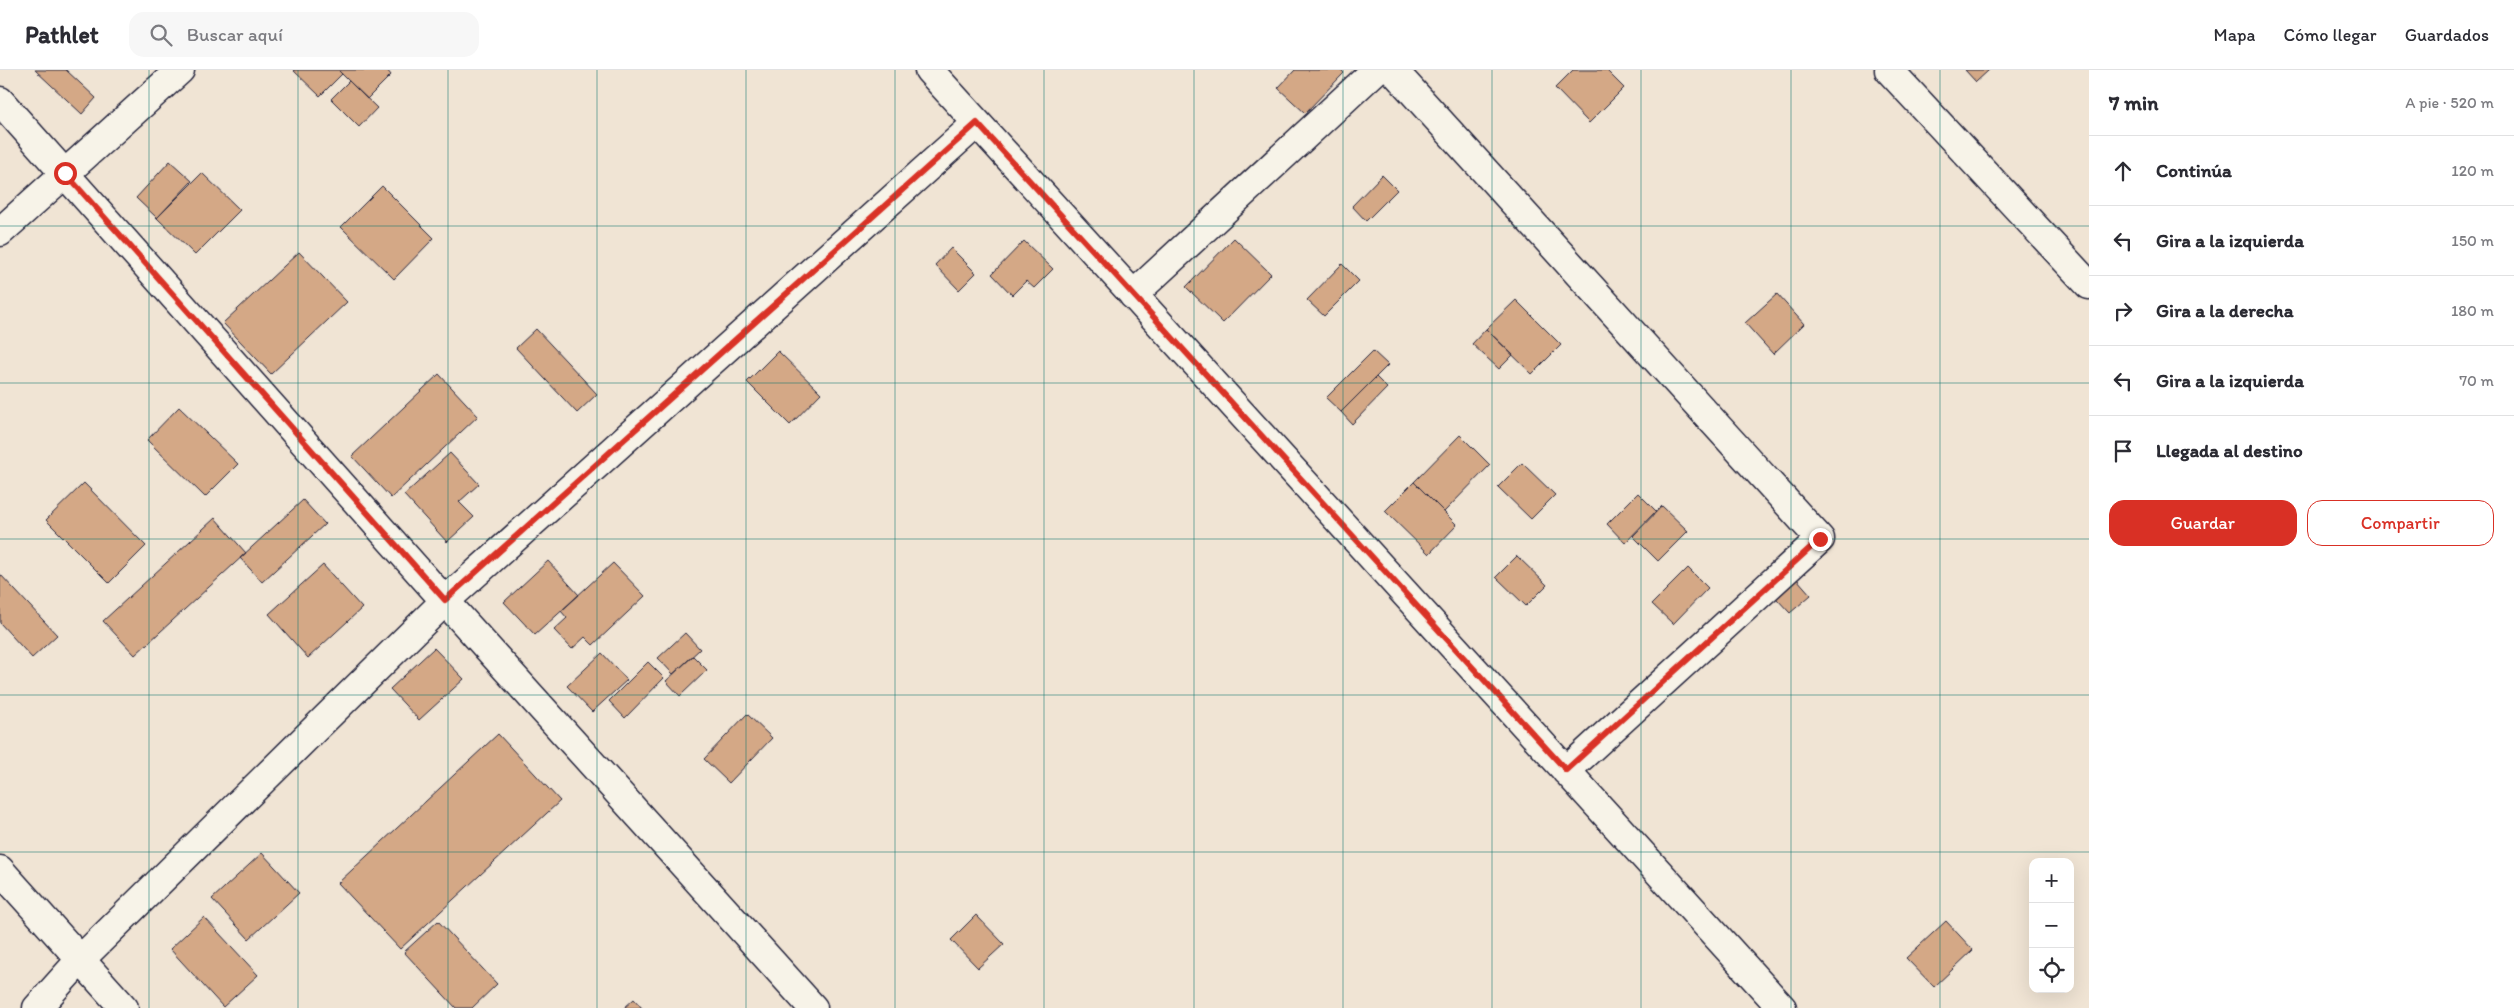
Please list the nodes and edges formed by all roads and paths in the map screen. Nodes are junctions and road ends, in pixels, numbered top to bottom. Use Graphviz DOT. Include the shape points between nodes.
graph roads {
  1 [pos="180,70"];
  2 [pos="929,70"];
  3 [pos="1376,70"];
  4 [pos="1393,70"];
  5 [pos="1889,70"];
  6 [pos="0,101"];
  7 [pos="977,123"];
  8 [pos="65,173"];
  9 [pos="0,232"];
  10 [pos="2089,285"];
  11 [pos="1133,295"];
  12 [pos="445,600"];
  13 [pos="1566,770"];
  14 [pos="0,870"];
  15 [pos="81,959"];
  16 [pos="38,1008"];
  17 [pos="124,1008"];
  18 [pos="813,1008"];
  19 [pos="1782,1008"];
  1 -- 8 [label="street"];
  2 -- 7 [label="street"];
  3 -- 11 [label="street"];
  4 -- 13 [label="street" via="1820,539"];
  5 -- 10 [label="street"];
  6 -- 8 [label="street"];
  7 -- 11 [label="street"];
  7 -- 12 [label="street"];
  8 -- 9 [label="street"];
  8 -- 12 [label="street"];
  11 -- 13 [label="street"];
  12 -- 15 [label="street"];
  12 -- 18 [label="street"];
  13 -- 19 [label="street"];
  14 -- 15 [label="street"];
  15 -- 16 [label="street"];
  15 -- 17 [label="street"];
}
